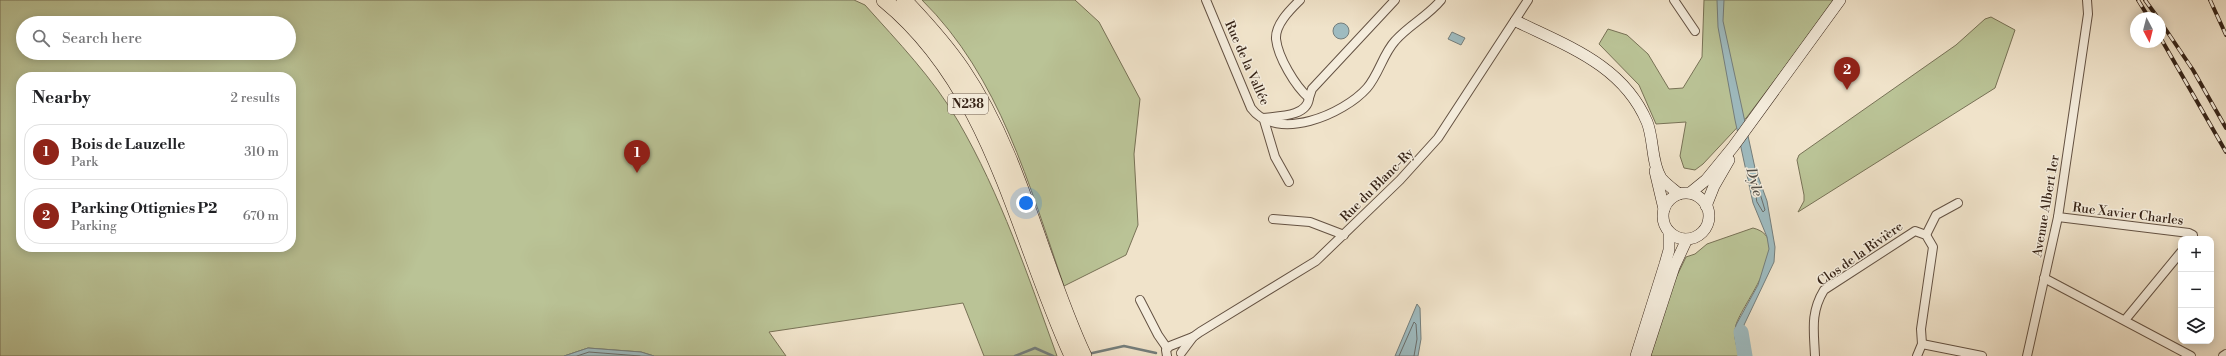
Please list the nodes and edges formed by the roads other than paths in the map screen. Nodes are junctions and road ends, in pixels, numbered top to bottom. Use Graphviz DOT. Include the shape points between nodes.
graph roads {
  1 [pos="884,0"];
  2 [pos="904,0"];
  3 [pos="1206,0"];
  4 [pos="1300,0"];
  5 [pos="1395,0"];
  6 [pos="1441,0"];
  7 [pos="1528,0"];
  8 [pos="1674,0"];
  9 [pos="1840,0"];
  10 [pos="2087,0"];
  11 [pos="1516,21"];
  12 [pos="1695,31"];
  13 [pos="1309,98"];
  14 [pos="1263,119"];
  15 [pos="1733,147"];
  16 [pos="1656,161"];
  17 [pos="1289,182"];
  18 [pos="1685,194"];
  19 [pos="1958,203"];
  20 [pos="1706,206"];
  21 [pos="1664,209"];
  22 [pos="2058,217"];
  23 [pos="1273,219"];
  24 [pos="1027,225"];
  25 [pos="1669,232"];
  26 [pos="1344,235"];
  27 [pos="1926,235"];
  28 [pos="2191,236"];
  29 [pos="1687,239"];
  30 [pos="2178,256"];
  31 [pos="2044,278"];
  32 [pos="1140,300"];
  33 [pos="2125,320"];
  34 [pos="1193,337"];
  35 [pos="1176,344"];
  36 [pos="1922,344"];
  37 [pos="1165,353"];
  38 [pos="1180,354"];
  39 [pos="2226,354"];
  40 [pos="1072,356"];
  41 [pos="1084,356"];
  42 [pos="1636,356"];
  43 [pos="1645,356"];
  44 [pos="1815,356"];
  45 [pos="1917,356"];
  46 [pos="1982,356"];
  47 [pos="2027,356"];
  48 [pos="2191,356"];
  49 [pos="2223,356"];
  1 -- 24 [label="highway, N238" via="921,36 953,78 990,147"];
  2 -- 24 [label="highway, N238" via="945,45 976,94 1000,142"];
  3 -- 14 [label="street, Rue de la Vallée" via="1251,108"];
  4 -- 13 [label="street" via="1281,22 1276,38 1298,89"];
  5 -- 13 [label="street" via="1312,90"];
  6 -- 14 [label="street, Rue de la Vallée" via="1398,38 1370,83 1343,108 1324,117 1304,121 1282,123"];
  7 -- 11 [label="street, Rue du Blanc-Ry"];
  8 -- 12 [label="street"];
  9 -- 15 [label="main road"];
  10 -- 22 [label="street, Avenue Albert 1er" via="2088,14"];
  11 -- 16 [label="main road" via="1589,58 1616,77 1631,94 1646,121"];
  11 -- 26 [label="street, Rue du Blanc-Ry" via="1431,147"];
  13 -- 14 [label="street" via="1301,111"];
  14 -- 17 [label="street" via="1275,158"];
  15 -- 18 [label="main road" via="1706,180"];
  15 -- 20 [label="main road" via="1732,156 1714,186"];
  16 -- 18 [label="main road" via="1662,179"];
  16 -- 21 [label="main road" via="1655,178"];
  18 -- 20 [label="main road" via="1701,199"];
  18 -- 21 [label="main road" via="1671,198"];
  19 -- 27 [label="street" via="1936,215"];
  20 -- 29 [label="main road" via="1709,216 1705,229"];
  21 -- 25 [label="main road" via="1663,220"];
  22 -- 28 [label="street, Rue Xavier Charles"];
  22 -- 31 [label="street, Avenue Albert 1er"];
  23 -- 26 [label="street" via="1310,222"];
  24 -- 40 [label="highway, N238" via="1049,303"];
  24 -- 41 [label="highway, N238"];
  25 -- 29 [label="main road"];
  25 -- 42 [label="main road" via="1669,250"];
  26 -- 34 [label="street, Rue du Blanc-Ry" via="1312,264"];
  27 -- 36 [label="street" via="1933,247"];
  27 -- 44 [label="street, Clos de la Rivière" via="1915,231 1824,290 1814,314"];
  29 -- 43 [label="main road" via="1674,267"];
  30 -- 33 [label="street"];
  31 -- 33 [label="street"];
  31 -- 47 [label="street, Avenue Albert 1er"];
  32 -- 37 [label="street, Rue du Blanc-Ry"];
  33 -- 48 [label="street"];
  34 -- 35 [label="street, Rue du Blanc-Ry"];
  34 -- 38 [label="street, Rue du Blanc-Ry"];
  35 -- 37 [label="street, Rue du Blanc-Ry"];
  35 -- 38 [label="street, Rue du Blanc-Ry"];
  36 -- 45 [label="street"];
  36 -- 46 [label="street"];
  39 -- 49 [label="street"];
}
